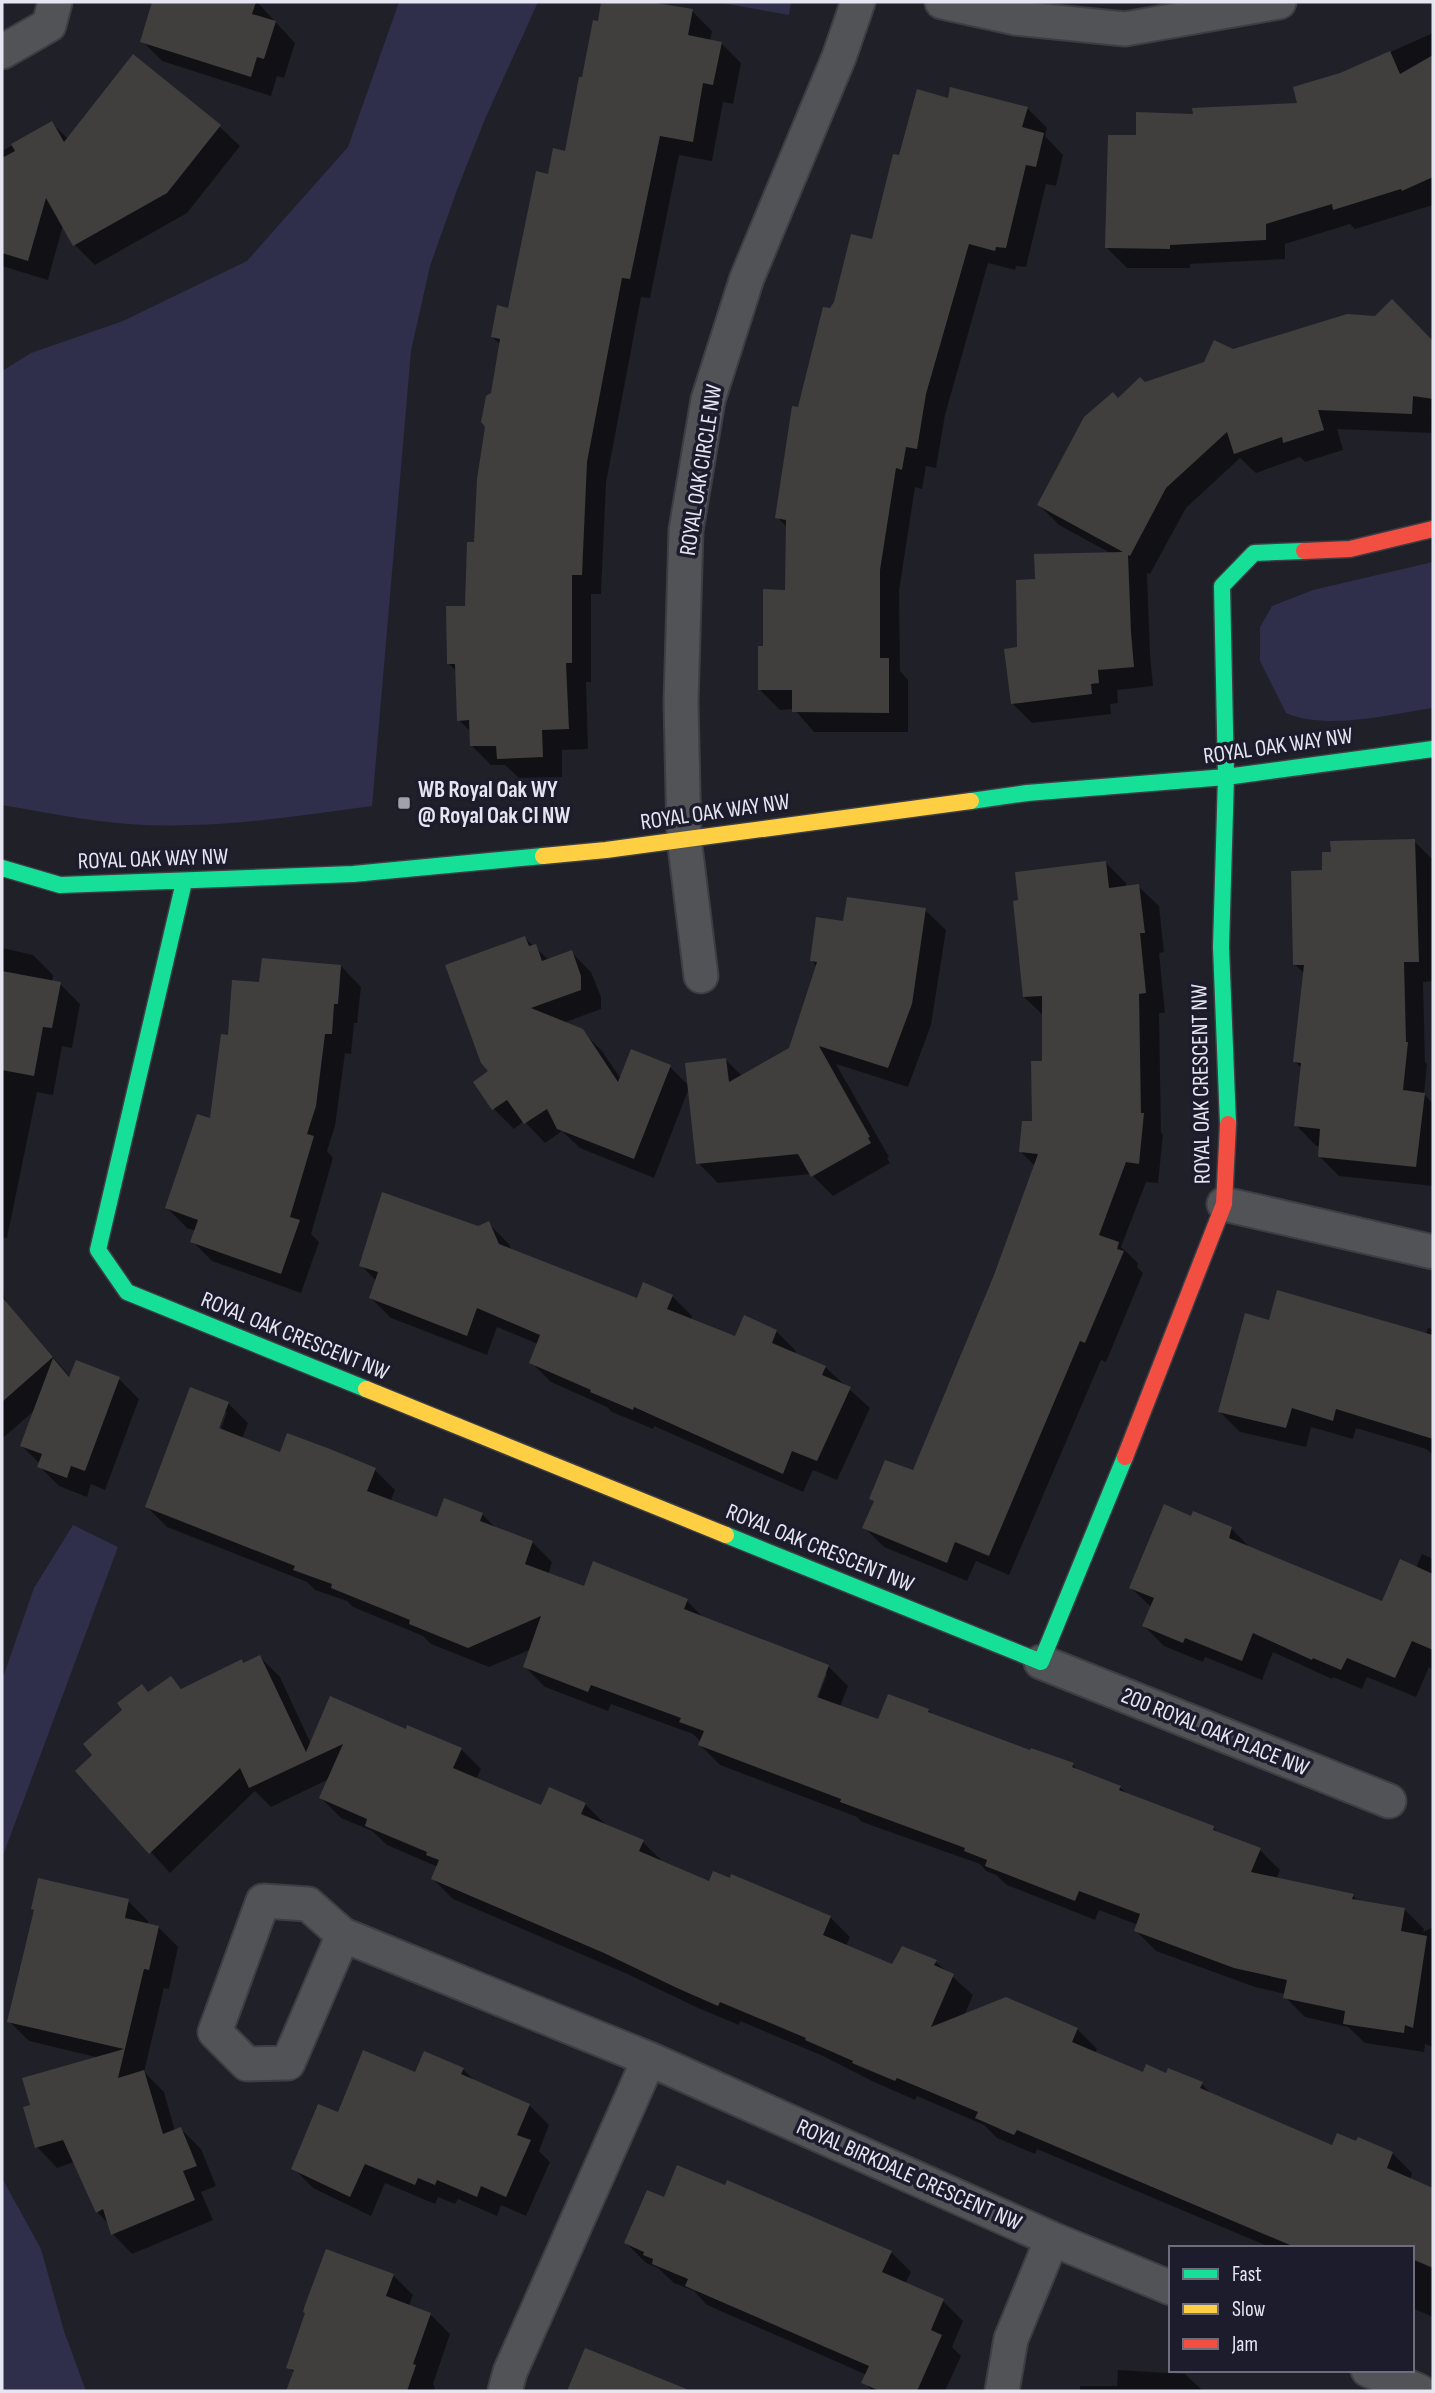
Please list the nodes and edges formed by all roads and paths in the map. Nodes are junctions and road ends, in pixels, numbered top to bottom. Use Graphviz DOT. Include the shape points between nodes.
graph roads {
  1 [pos="55,2"];
  2 [pos="858,2"];
  3 [pos="942,2"];
  4 [pos="1279,2"];
  5 [pos="2,52"];
  6 [pos="1433,529"];
  7 [pos="1433,749"];
  8 [pos="1226,777"];
  9 [pos="684,838"];
  10 [pos="2,868"];
  11 [pos="184,882"];
  12 [pos="701,976"];
  13 [pos="1224,1204"];
  14 [pos="1433,1252"];
  15 [pos="1041,1662"];
  16 [pos="1389,1801"];
  17 [pos="343,1935"];
  18 [pos="649,2059"];
  19 [pos="1052,2239"];
  20 [pos="1169,2287"];
  21 [pos="1373,2372"];
  22 [pos="505,2391"];
  23 [pos="1002,2391"];
  24 [pos="1419,2391"];
  1 -- 5 [label="street" via="49,25"];
  2 -- 9 [label="street, ROYAL OAK CIRCLE NW" via="747,278 708,400 687,530 681,702"];
  3 -- 4 [label="street" via="1014,18 1125,29"];
  6 -- 8 [label="street, ROYAL OAK CRESCENT NW" via="1350,549 1254,553 1222,586"];
  7 -- 8 [label="street, ROYAL OAK WAY NW"];
  8 -- 9 [label="street, ROYAL OAK WAY NW" via="1027,793"];
  8 -- 13 [label="street, ROYAL OAK CRESCENT NW" via="1221,947 1229,1114"];
  9 -- 11 [label="street, ROYAL OAK WAY NW" via="354,874"];
  9 -- 12 [label="street, ROYAL OAK CIRCLE NW"];
  10 -- 11 [label="street, ROYAL OAK WAY NW" via="60,885"];
  11 -- 15 [label="street, ROYAL OAK CRESCENT NW" via="97,1250 127,1292"];
  13 -- 14 [label="street"];
  13 -- 15 [label="street, ROYAL OAK CRESCENT NW"];
  15 -- 16 [label="street, 200 ROYAL OAK PLACE NW"];
  17 -- 17 [label="street, ROYAL BIRKDALE CRESCENT NW" via="308,1904 263,1901 215,2032 247,2064 288,2063"];
  17 -- 18 [label="street, ROYAL BIRKDALE CRESCENT NW"];
  18 -- 19 [label="street, ROYAL BIRKDALE CRESCENT NW"];
  18 -- 22 [label="street"];
  19 -- 20 [label="street, ROYAL BIRKDALE CRESCENT NW"];
  19 -- 23 [label="street" via="1011,2339"];
  21 -- 24 [label="street"];
}
